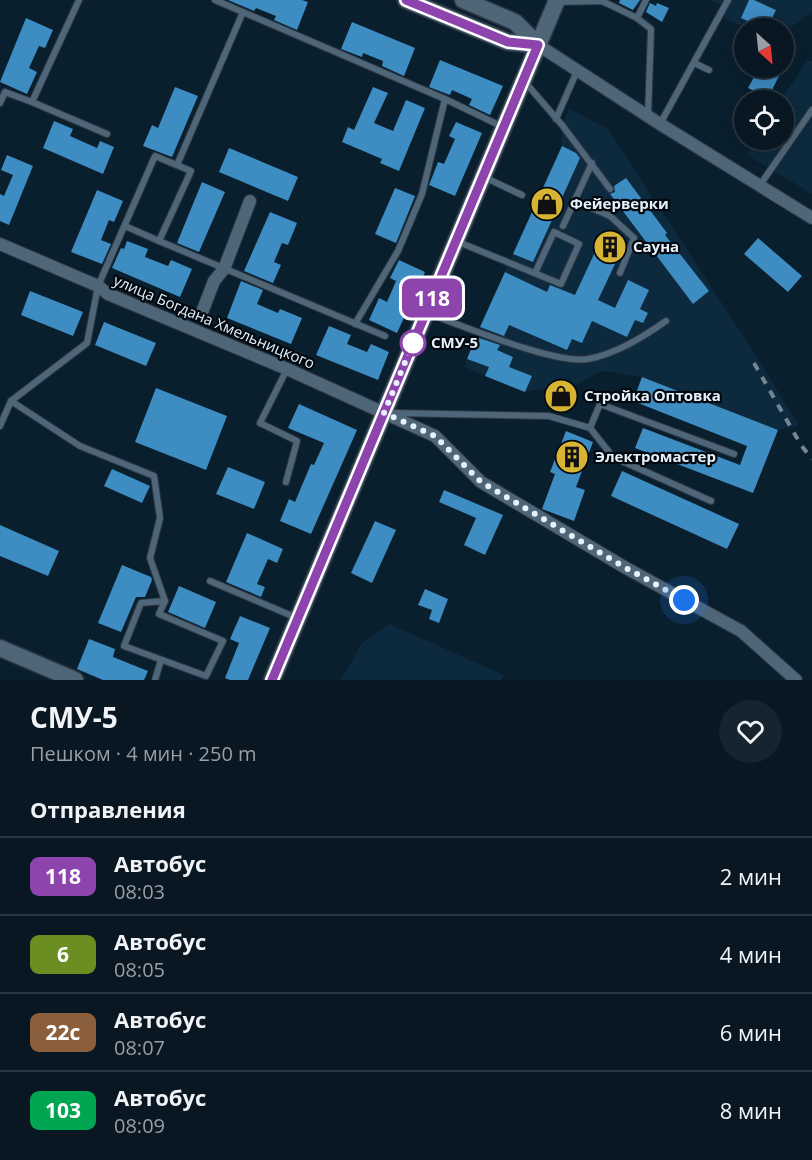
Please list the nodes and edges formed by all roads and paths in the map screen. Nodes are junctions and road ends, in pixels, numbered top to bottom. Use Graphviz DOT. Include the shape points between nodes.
graph roads {
  1 [pos="79,0"];
  2 [pos="215,0"];
  3 [pos="406,0"];
  4 [pos="463,0"];
  5 [pos="646,0"];
  6 [pos="728,0"];
  7 [pos="557,1"];
  8 [pos="243,12"];
  9 [pos="637,18"];
  10 [pos="538,45"];
  11 [pos="694,63"];
  12 [pos="709,70"];
  13 [pos="577,71"];
  14 [pos="524,79"];
  15 [pos="2,91"];
  16 [pos="445,99"];
  17 [pos="32,102"];
  18 [pos="0,103"];
  19 [pos="812,110"];
  20 [pos="648,116"];
  21 [pos="556,119"];
  22 [pos="660,124"];
  23 [pos="503,128"];
  24 [pos="107,134"];
  25 [pos="592,163"];
  26 [pos="177,165"];
  27 [pos="483,176"];
  28 [pos="760,186"];
  29 [pos="610,189"];
  30 [pos="522,195"];
  31 [pos="250,201"];
  32 [pos="574,201"];
  33 [pos="812,218"];
  34 [pos="125,225"];
  35 [pos="563,226"];
  36 [pos="159,241"];
  37 [pos="456,241"];
  38 [pos="0,244"];
  39 [pos="224,268"];
  40 [pos="535,273"];
  41 [pos="620,273"];
  42 [pos="98,286"];
  43 [pos="426,313"];
  44 [pos="201,315"];
  45 [pos="666,321"];
  46 [pos="354,324"];
  47 [pos="385,336"];
  48 [pos="287,369"];
  49 [pos="11,401"];
  50 [pos="384,413"];
  51 [pos="0,426"];
  52 [pos="590,428"];
  53 [pos="734,454"];
  54 [pos="286,482"];
  55 [pos="711,501"];
  56 [pos="210,581"];
  57 [pos="165,601"];
  58 [pos="298,618"];
  59 [pos="0,648"];
  60 [pos="161,660"];
  61 [pos="74,680"];
  62 [pos="155,680"];
  63 [pos="272,680"];
  64 [pos="796,680"];
  1 -- 17 [label="lane"];
  2 -- 8 [label="lane"];
  3 -- 10 [label="main road" via="508,42"];
  4 -- 10 [label="main road" via="515,22"];
  5 -- 9 [label="lane"];
  6 -- 11 [label="lane"];
  7 -- 9 [label="lane" via="602,1"];
  7 -- 10 [label="main road"];
  8 -- 16 [label="lane"];
  8 -- 26 [label="lane"];
  9 -- 20 [label="lane" via="651,29"];
  10 -- 13 [label="street"];
  10 -- 14 [label="main road"];
  11 -- 12 [label="lane"];
  11 -- 22 [label="lane"];
  13 -- 20 [label="street"];
  13 -- 21 [label="lane"];
  14 -- 21 [label="lane"];
  14 -- 23 [label="main road"];
  15 -- 17 [label="lane"];
  15 -- 18 [label="lane"];
  16 -- 23 [label="lane"];
  16 -- 46 [label="lane" via="422,194 398,251"];
  17 -- 24 [label="lane"];
  19 -- 28 [label="lane"];
  20 -- 22 [label="street"];
  21 -- 25 [label="lane"];
  22 -- 28 [label="street"];
  23 -- 27 [label="main road"];
  25 -- 29 [label="lane"];
  25 -- 32 [label="lane"];
  26 -- 34 [label="lane" via="155,156"];
  26 -- 36 [label="lane" via="191,171"];
  27 -- 30 [label="lane"];
  27 -- 37 [label="main road"];
  28 -- 33 [label="street"];
  31 -- 39 [label="street"];
  32 -- 35 [label="lane"];
  32 -- 41 [label="lane" via="610,216 634,238"];
  34 -- 36 [label="lane"];
  34 -- 42 [label="lane"];
  36 -- 39 [label="lane"];
  37 -- 40 [label="lane"];
  37 -- 43 [label="main road"];
  38 -- 42 [label="street, улица Богдана Хмельницкого"];
  39 -- 44 [label="street" via="214,281"];
  39 -- 46 [label="lane"];
  40 -- 40 [label="lane" via="561,284 579,244 554,232"];
  42 -- 48 [label="street, улица Богдана Хмельницкого" via="108,294"];
  42 -- 49 [label="lane" via="87,343"];
  43 -- 45 [label="lane" via="550,356 587,360 635,342"];
  43 -- 50 [label="main road"];
  46 -- 47 [label="lane"];
  48 -- 50 [label="street, улица Богдана Хмельницкого"];
  48 -- 54 [label="lane" via="260,423 297,441"];
  49 -- 51 [label="lane"];
  49 -- 57 [label="lane" via="80,446 154,476 160,518 150,558"];
  50 -- 52 [label="lane" via="549,416"];
  50 -- 58 [label="main road"];
  50 -- 64 [label="street, улица Богдана Хмельницкого" via="435,436 481,482 741,631"];
  52 -- 53 [label="lane" via="600,404"];
  52 -- 55 [label="lane" via="613,457"];
  56 -- 58 [label="lane"];
  57 -- 60 [label="lane" via="141,603 124,646"];
  57 -- 60 [label="lane" via="159,614 223,640 206,676"];
  58 -- 63 [label="main road"];
  59 -- 61 [label="main road"];
  60 -- 62 [label="lane"];
}
